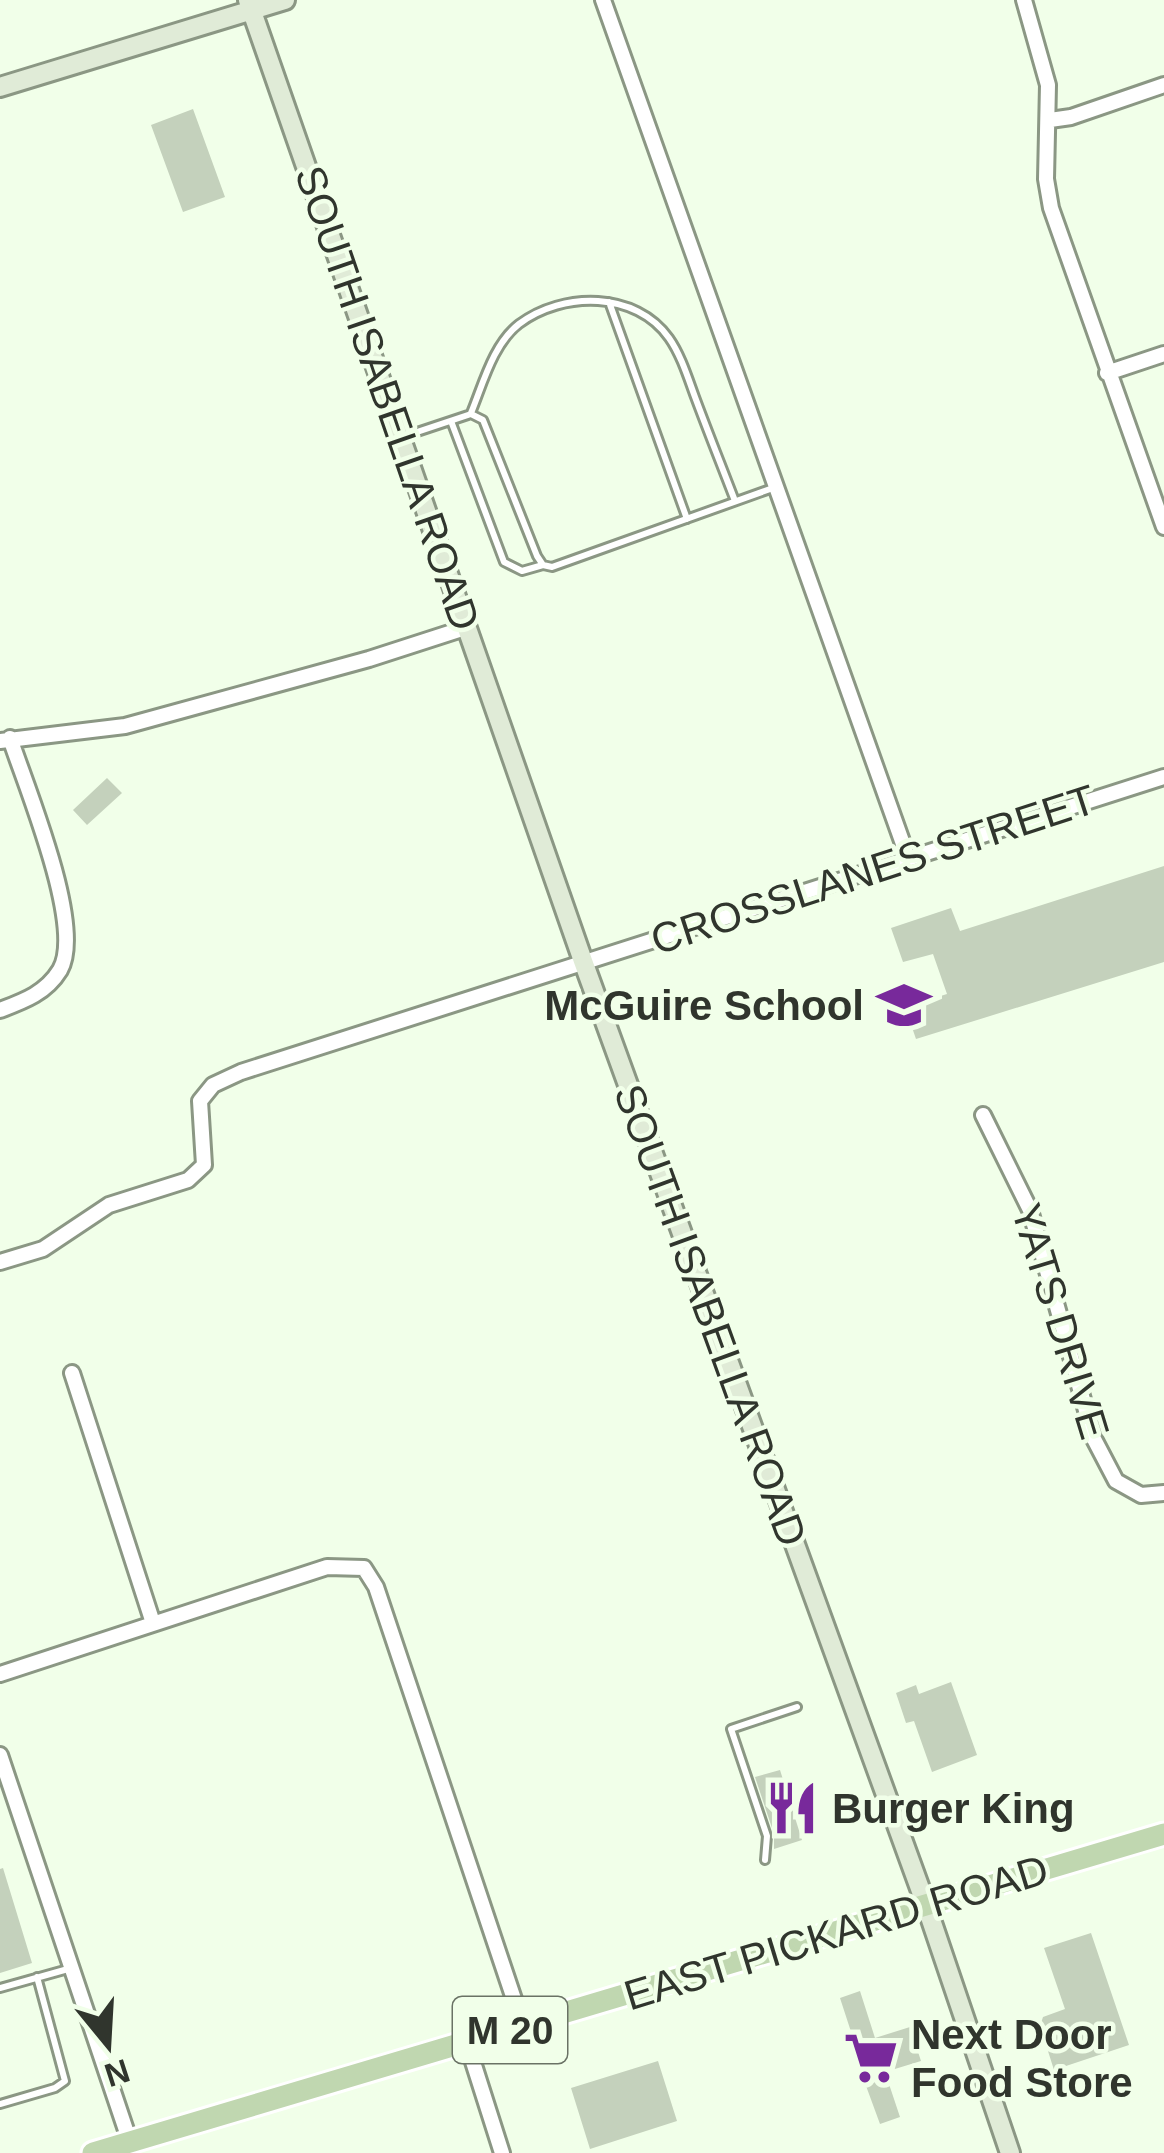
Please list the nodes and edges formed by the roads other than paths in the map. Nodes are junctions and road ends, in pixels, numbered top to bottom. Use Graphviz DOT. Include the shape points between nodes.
graph roads {
  1 [pos="285,0"];
  2 [pos="603,0"];
  3 [pos="1024,0"];
  4 [pos="250,5"];
  5 [pos="1164,85"];
  6 [pos="0,87"];
  7 [pos="1050,120"];
  8 [pos="608,301"];
  9 [pos="1164,354"];
  10 [pos="1107,374"];
  11 [pos="471,414"];
  12 [pos="451,421"];
  13 [pos="401,437"];
  14 [pos="776,487"];
  15 [pos="735,501"];
  16 [pos="687,519"];
  17 [pos="1164,527"];
  18 [pos="543,565"];
  19 [pos="468,627"];
  20 [pos="5,740"];
  21 [pos="1164,777"];
  22 [pos="908,858"];
  23 [pos="583,961"];
  24 [pos="0,1010"];
  25 [pos="983,1114"];
  26 [pos="0,1262"];
  27 [pos="72,1373"];
  28 [pos="1164,1493"];
  29 [pos="153,1623"];
  30 [pos="0,1674"];
  31 [pos="796,1707"];
  32 [pos="0,1755"];
  33 [pos="1164,1834"];
  34 [pos="765,1860"];
  35 [pos="926,1905"];
  36 [pos="71,1968"];
  37 [pos="37,1977"];
  38 [pos="0,1988"];
  39 [pos="523,2026"];
  40 [pos="466,2043"];
  41 [pos="0,2104"];
  42 [pos="141,2144"];
  43 [pos="93,2153"];
  44 [pos="502,2153"];
  45 [pos="1010,2153"];
  1 -- 4 [label="main road"];
  2 -- 14 [label="street"];
  3 -- 7 [label="street" via="1044,61"];
  4 -- 6 [label="main road"];
  4 -- 13 [label="main road, SOUTH ISABELLA ROAD"];
  5 -- 7 [label="street"];
  7 -- 10 [label="street" via="1051,208"];
  8 -- 11 [label="lane" via="517,325 494,355"];
  8 -- 15 [label="lane" via="642,310 671,339"];
  8 -- 16 [label="lane"];
  9 -- 10 [label="street"];
  10 -- 17 [label="street"];
  11 -- 12 [label="lane"];
  11 -- 18 [label="lane" via="493,437"];
  12 -- 13 [label="lane"];
  12 -- 18 [label="lane" via="504,562 522,571"];
  13 -- 19 [label="main road, SOUTH ISABELLA ROAD"];
  14 -- 15 [label="lane"];
  14 -- 22 [label="street"];
  15 -- 16 [label="lane"];
  16 -- 18 [label="lane"];
  19 -- 20 [label="street" via="145,721"];
  19 -- 23 [label="main road, SOUTH ISABELLA ROAD"];
  20 -- 24 [label="street" via="69,941 49,984"];
  21 -- 22 [label="street, CROSSLANES STREET"];
  22 -- 23 [label="street, CROSSLANES STREET"];
  23 -- 26 [label="street, CROSSLANES STREET" via="213,1085 200,1101 204,1165 188,1180 109,1205 43,1249"];
  23 -- 35 [label="main road, SOUTH ISABELLA ROAD"];
  25 -- 28 [label="street, YATS DRIVE" via="1030,1210 1094,1439 1116,1481 1141,1495"];
  27 -- 29 [label="street"];
  29 -- 30 [label="street"];
  29 -- 39 [label="street" via="327,1567 364,1568"];
  31 -- 34 [label="lane" via="731,1729 767,1836"];
  32 -- 36 [label="street"];
  33 -- 35 [label="main road, EAST PICKARD ROAD / M 20"];
  35 -- 39 [label="main road, EAST PICKARD ROAD / M 20"];
  35 -- 45 [label="main road, SOUTH ISABELLA ROAD"];
  36 -- 37 [label="lane"];
  36 -- 42 [label="street"];
  37 -- 38 [label="lane"];
  37 -- 41 [label="lane" via="65,2081"];
  39 -- 40 [label="main road, EAST PICKARD ROAD / M 20"];
  40 -- 42 [label="main road, EAST PICKARD ROAD / M 20"];
  40 -- 44 [label="street"];
  42 -- 43 [label="main road, EAST PICKARD ROAD / M 20"];
}
